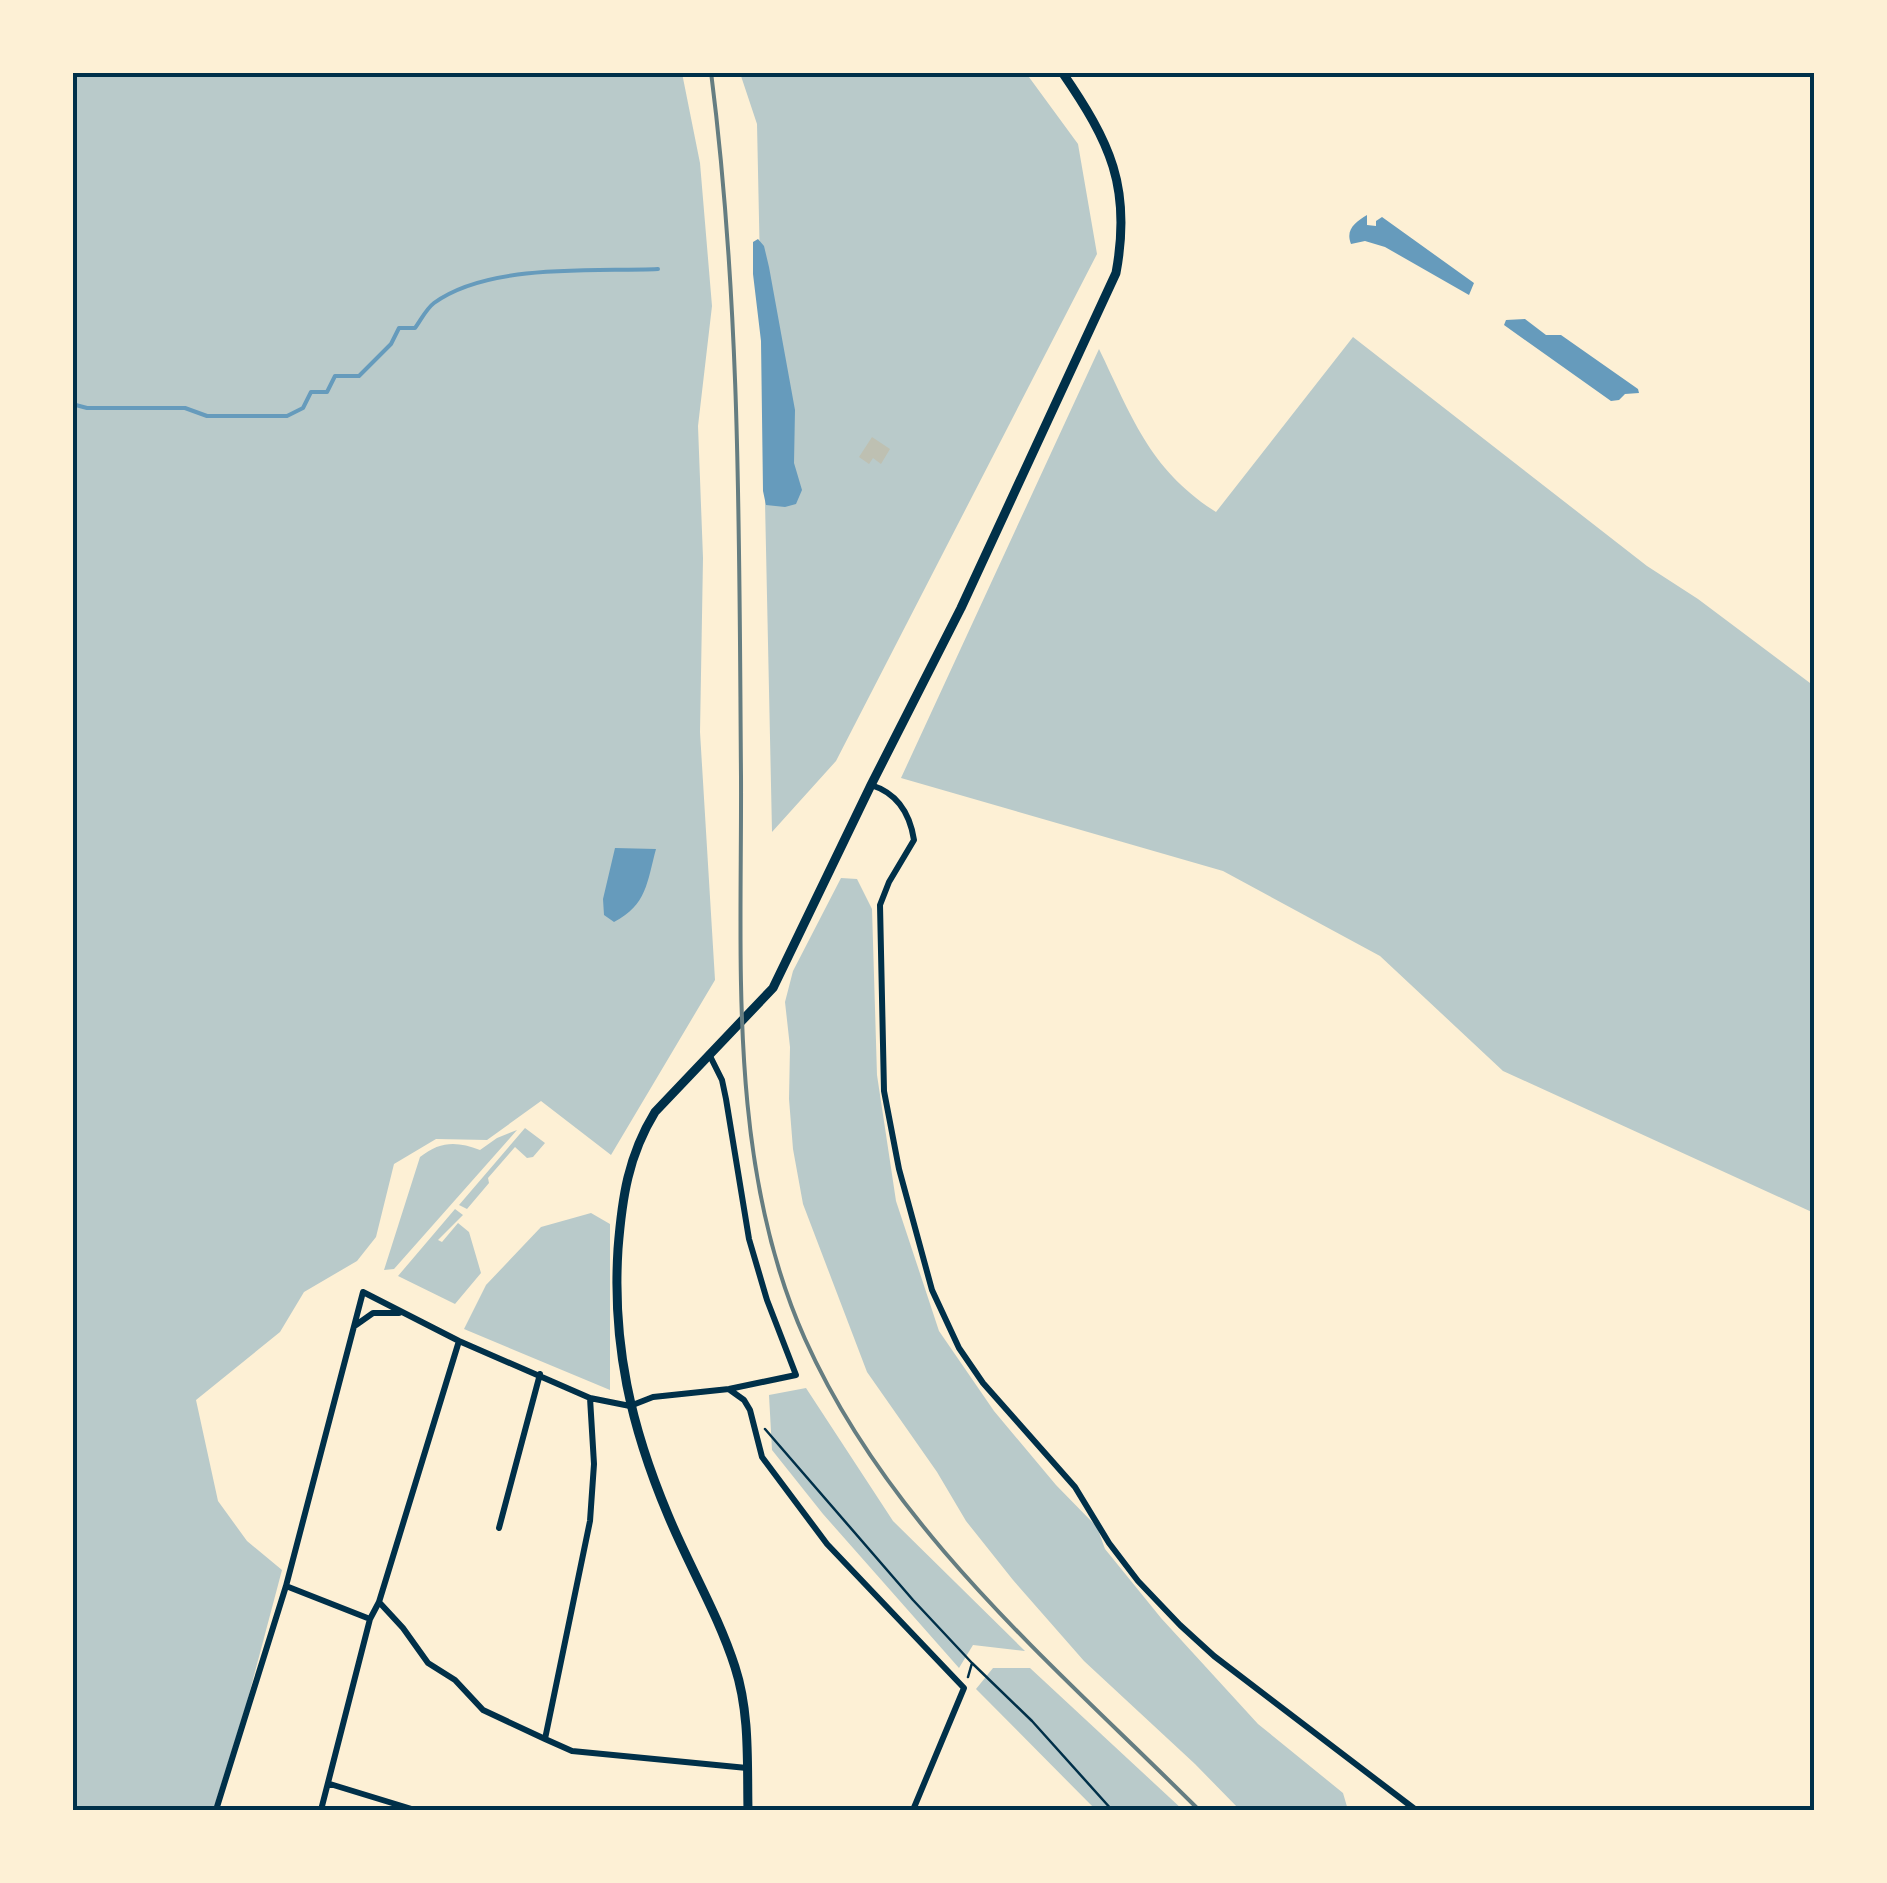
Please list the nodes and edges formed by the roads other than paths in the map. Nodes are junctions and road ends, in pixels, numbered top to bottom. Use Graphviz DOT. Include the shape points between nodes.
graph roads {
  1 [pos="1062,72"];
  2 [pos="871,785"];
  3 [pos="709,1054"];
  4 [pos="403,1313"];
  5 [pos="352,1330"];
  6 [pos="459,1341"];
  7 [pos="540,1374"];
  8 [pos="730,1389"];
  9 [pos="590,1398"];
  10 [pos="630,1406"];
  11 [pos="498,1528"];
  12 [pos="286,1586"];
  13 [pos="379,1602"];
  14 [pos="370,1620"];
  15 [pos="545,1739"];
  16 [pos="747,1768"];
  17 [pos="330,1784"];
  18 [pos="216,1810"];
  19 [pos="321,1810"];
  20 [pos="415,1810"];
  21 [pos="748,1810"];
  22 [pos="913,1810"];
  23 [pos="1416,1810"];
  1 -- 2 [label="main road" via="1107,145 1120,196 1116,273 962,608"];
  2 -- 3 [label="main road" via="773,988"];
  2 -- 23 [label="street" via="890,791 911,822 914,840 880,905 884,1090 932,1290 959,1348 1074,1487 1138,1581 1180,1624"];
  3 -- 8 [label="street" via="722,1080 749,1239 797,1370"];
  3 -- 10 [label="main road" via="654,1112 627,1172 616,1310"];
  4 -- 5 [label="street" via="374,1313"];
  4 -- 5 [label="street" via="363,1292"];
  4 -- 6 [label="street"];
  5 -- 12 [label="street"];
  6 -- 7 [label="street"];
  6 -- 13 [label="street"];
  7 -- 9 [label="street"];
  7 -- 11 [label="street"];
  8 -- 10 [label="street" via="653,1397"];
  8 -- 22 [label="street" via="750,1410 762,1458 826,1544 964,1688"];
  9 -- 10 [label="street"];
  9 -- 15 [label="street" via="590,1521"];
  10 -- 16 [label="main road" via="736,1671"];
  12 -- 14 [label="street"];
  12 -- 18 [label="street"];
  13 -- 14 [label="street"];
  13 -- 15 [label="street" via="428,1663 483,1710"];
  14 -- 17 [label="street"];
  15 -- 16 [label="street" via="572,1751"];
  16 -- 21 [label="main road"];
  17 -- 19 [label="street"];
  17 -- 20 [label="street"];
}
